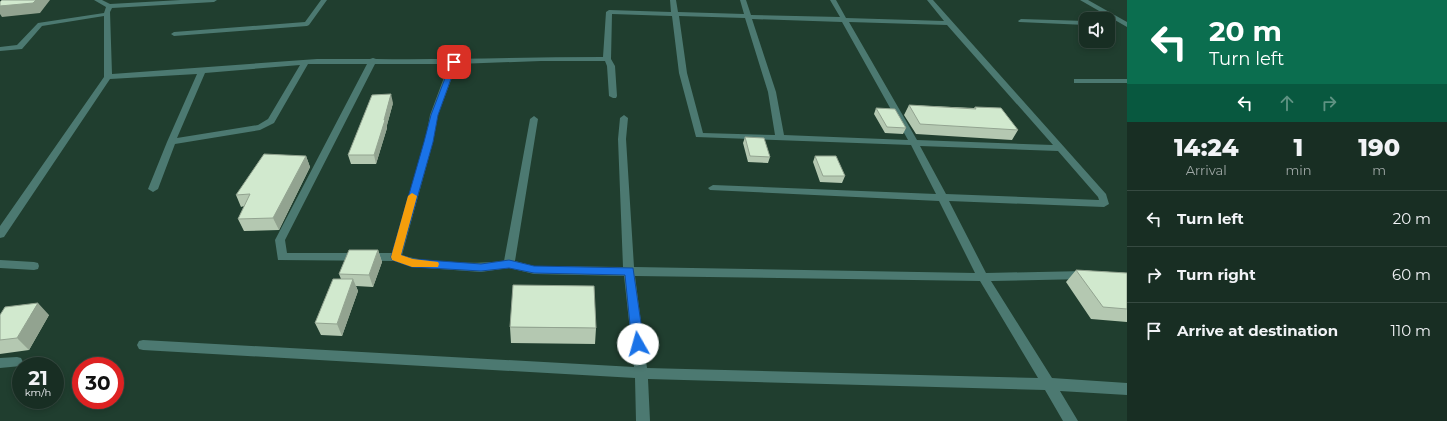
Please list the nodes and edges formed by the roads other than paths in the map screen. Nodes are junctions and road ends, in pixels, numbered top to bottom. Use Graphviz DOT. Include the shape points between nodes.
graph roads {
  1 [pos="97,0"];
  2 [pos="214,0"];
  3 [pos="324,0"];
  4 [pos="674,0"];
  5 [pos="743,0"];
  6 [pos="833,0"];
  7 [pos="930,0"];
  8 [pos="1083,0"];
  9 [pos="189,1"];
  10 [pos="136,2"];
  11 [pos="108,10"];
  12 [pos="676,14"];
  13 [pos="748,16"];
  14 [pos="845,20"];
  15 [pos="1021,21"];
  16 [pos="949,23"];
  17 [pos="1079,23"];
  18 [pos="1115,24"];
  19 [pos="1126,25"];
  20 [pos="174,34"];
  21 [pos="0,49"];
  22 [pos="607,59"];
  23 [pos="373,60"];
  24 [pos="305,62"];
  25 [pos="454,62"];
  26 [pos="202,71"];
  27 [pos="108,77"];
  28 [pos="1077,81"];
  29 [pos="1127,81"];
  30 [pos="613,96"];
  31 [pos="624,118"];
  32 [pos="534,119"];
  33 [pos="780,137"];
  34 [pos="171,142"];
  35 [pos="915,144"];
  36 [pos="1059,148"];
  37 [pos="713,188"];
  38 [pos="153,189"];
  39 [pos="943,196"];
  40 [pos="0,234"];
  41 [pos="396,257"];
  42 [pos="0,264"];
  43 [pos="509,264"];
  44 [pos="34,266"];
  45 [pos="630,271"];
  46 [pos="1097,276"];
  47 [pos="983,277"];
  48 [pos="143,345"];
  49 [pos="12,362"];
  50 [pos="0,363"];
  51 [pos="641,373"];
  52 [pos="1049,384"];
  53 [pos="1127,389"];
  54 [pos="643,421"];
  55 [pos="1071,421"];
  1 -- 11 [label="street"];
  2 -- 9 [label="street"];
  3 -- 20 [label="street" via="307,24"];
  4 -- 12 [label="street"];
  5 -- 13 [label="street"];
  6 -- 14 [label="street"];
  7 -- 16 [label="street"];
  8 -- 19 [label="street"];
  9 -- 10 [label="street"];
  10 -- 11 [label="street"];
  11 -- 21 [label="street" via="40,24 19,47"];
  11 -- 27 [label="street"];
  12 -- 13 [label="street"];
  12 -- 22 [label="street" via="609,12"];
  12 -- 33 [label="street" via="684,73 699,135"];
  13 -- 14 [label="street"];
  13 -- 33 [label="street" via="772,92"];
  14 -- 16 [label="street"];
  14 -- 35 [label="street"];
  15 -- 17 [label="street"];
  16 -- 36 [label="street"];
  18 -- 19 [label="street"];
  22 -- 25 [label="street"];
  22 -- 30 [label="street" via="611,66"];
  23 -- 24 [label="street"];
  23 -- 25 [label="street"];
  23 -- 41 [label="street" via="280,240 282,257"];
  24 -- 26 [label="street"];
  24 -- 34 [label="street" via="271,121 260,127"];
  25 -- 41 [label="street" via="434,115"];
  26 -- 27 [label="street"];
  26 -- 34 [label="street"];
  27 -- 40 [label="street"];
  28 -- 29 [label="street"];
  31 -- 45 [label="street" via="622,139"];
  32 -- 43 [label="street"];
  33 -- 35 [label="street"];
  34 -- 38 [label="street"];
  35 -- 36 [label="street"];
  35 -- 39 [label="street"];
  36 -- 39 [label="street" via="1102,196 1104,204"];
  37 -- 39 [label="street"];
  39 -- 47 [label="street"];
  41 -- 43 [label="street" via="412,263 481,268"];
  42 -- 44 [label="street"];
  43 -- 45 [label="street" via="534,270"];
  45 -- 47 [label="street"];
  45 -- 51 [label="street"];
  46 -- 47 [label="street"];
  47 -- 52 [label="street"];
  48 -- 51 [label="street"];
  49 -- 50 [label="street"];
  51 -- 52 [label="street"];
  51 -- 54 [label="street"];
  52 -- 53 [label="street"];
  52 -- 55 [label="street"];
}
